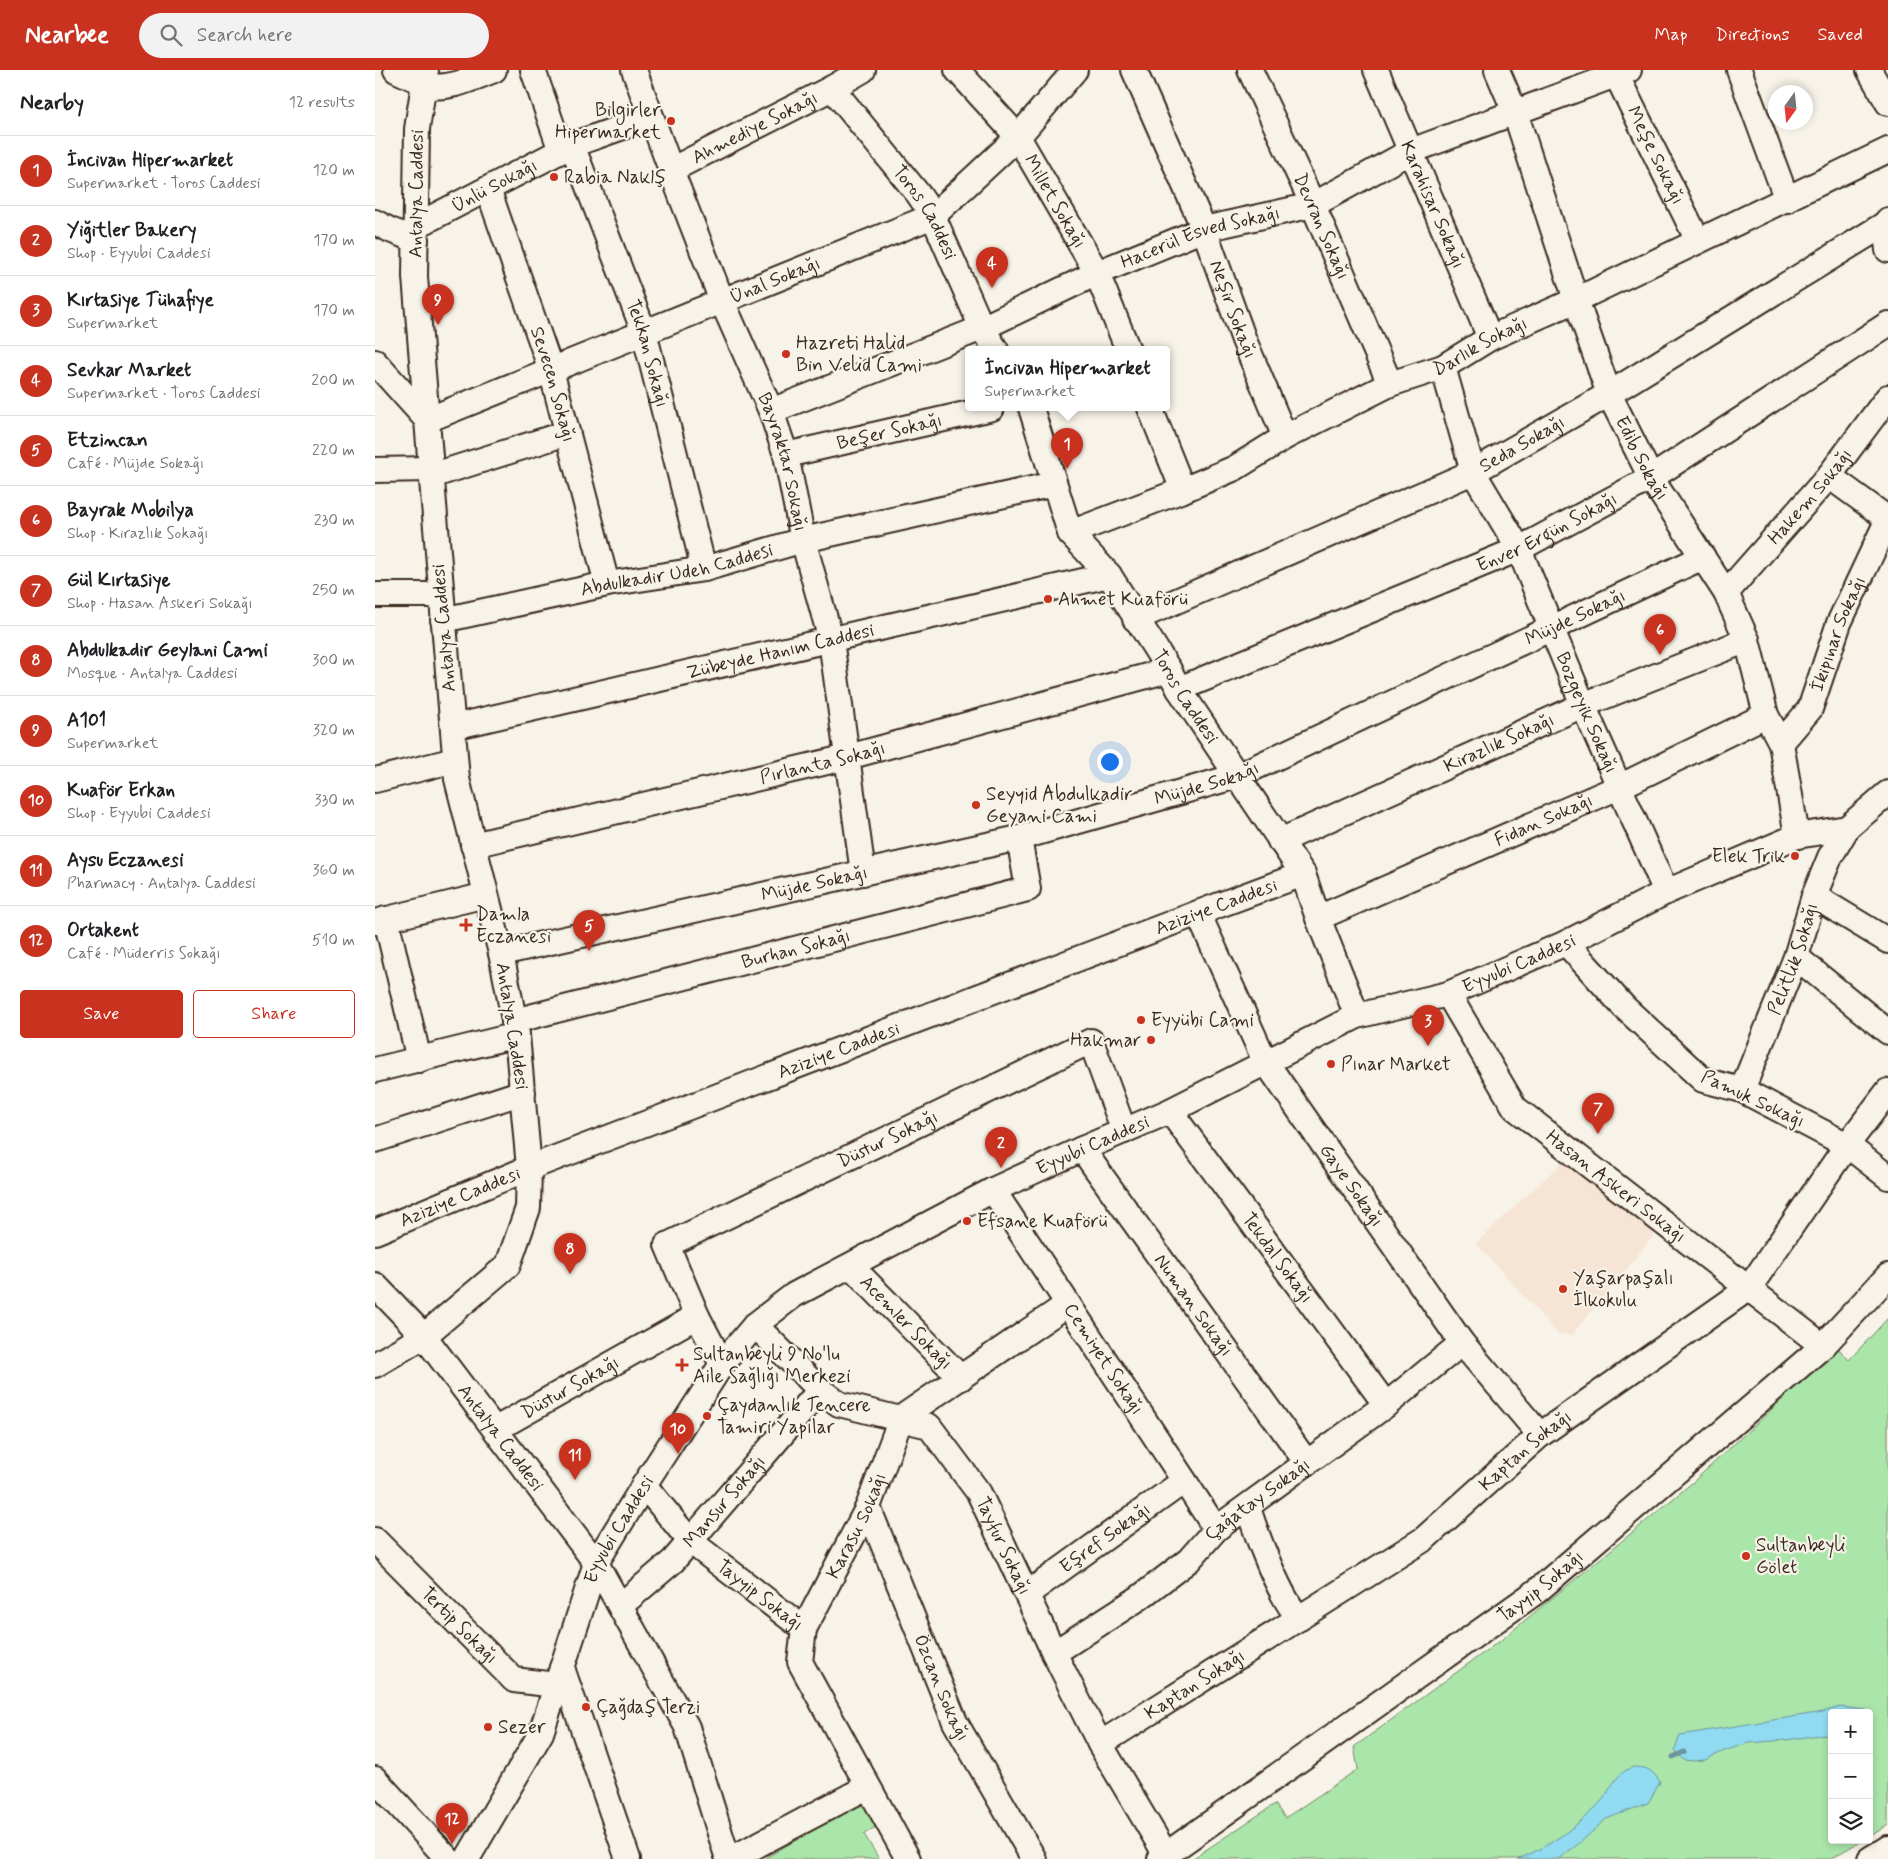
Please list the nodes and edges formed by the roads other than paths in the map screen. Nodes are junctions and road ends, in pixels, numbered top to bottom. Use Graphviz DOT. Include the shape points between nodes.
graph roads {
  1 [pos="396,70"];
  2 [pos="494,70"];
  3 [pos="533,70"];
  4 [pos="634,70"];
  5 [pos="863,70"];
  6 [pos="957,70"];
  7 [pos="1075,70"];
  8 [pos="1134,70"];
  9 [pos="1250,70"];
  10 [pos="1376,70"];
  11 [pos="1497,70"];
  12 [pos="1739,70"];
  13 [pos="1869,70"];
  14 [pos="1620,72"];
  15 [pos="425,80"];
  16 [pos="832,88"];
  17 [pos="1888,103"];
  18 [pos="1515,112"];
  19 [pos="651,117"];
  20 [pos="1018,137"];
  21 [pos="566,148"];
  22 [pos="1888,150"];
  23 [pos="1411,151"];
  24 [pos="671,170"];
  25 [pos="488,189"];
  26 [pos="1787,200"];
  27 [pos="1313,205"];
  28 [pos="933,216"];
  29 [pos="375,222"];
  30 [pos="1886,222"];
  31 [pos="1204,229"];
  32 [pos="416,233"];
  33 [pos="1698,241"];
  34 [pos="1888,250"];
  35 [pos="1097,273"];
  36 [pos="1576,300"];
  37 [pos="722,301"];
  38 [pos="1888,324"];
  39 [pos="981,328"];
  40 [pos="644,332"];
  41 [pos="1490,338"];
  42 [pos="993,346"];
  43 [pos="1125,346"];
  44 [pos="375,362"];
  45 [pos="1443,367"];
  46 [pos="551,370"];
  47 [pos="1390,384"];
  48 [pos="1609,394"];
  49 [pos="1888,397"];
  50 [pos="771,411"];
  51 [pos="980,411"];
  52 [pos="1032,411"];
  53 [pos="1151,411"];
  54 [pos="427,420"];
  55 [pos="567,433"];
  56 [pos="1285,437"];
  57 [pos="786,455"];
  58 [pos="375,470"];
  59 [pos="1473,472"];
  60 [pos="431,473"];
  61 [pos="1829,476"];
  62 [pos="1651,478"];
  63 [pos="1054,484"];
  64 [pos="1183,490"];
  65 [pos="1888,519"];
  66 [pos="1070,533"];
  67 [pos="803,540"];
  68 [pos="1519,550"];
  69 [pos="1703,557"];
  70 [pos="704,568"];
  71 [pos="1109,575"];
  72 [pos="607,584"];
  73 [pos="1726,593"];
  74 [pos="441,595"];
  75 [pos="375,596"];
  76 [pos="1135,619"];
  77 [pos="443,620"];
  78 [pos="1553,629"];
  79 [pos="831,640"];
  80 [pos="1747,640"];
  81 [pos="1174,679"];
  82 [pos="1583,705"];
  83 [pos="1766,716"];
  84 [pos="453,727"];
  85 [pos="1781,743"];
  86 [pos="848,756"];
  87 [pos="455,760"];
  88 [pos="1237,776"];
  89 [pos="375,780"];
  90 [pos="1619,787"];
  91 [pos="1888,793"];
  92 [pos="1847,828"];
  93 [pos="1797,836"];
  94 [pos="1019,838"];
  95 [pos="1280,841"];
  96 [pos="473,845"];
  97 [pos="863,873"];
  98 [pos="1303,874"];
  99 [pos="1666,892"];
  100 [pos="486,895"];
  101 [pos="1814,896"];
  102 [pos="1198,913"];
  103 [pos="1318,918"];
  104 [pos="381,920"];
  105 [pos="1888,941"];
  106 [pos="1566,943"];
  107 [pos="501,953"];
  108 [pos="1796,957"];
  109 [pos="1448,994"];
  110 [pos="1357,1016"];
  111 [pos="515,1028"];
  112 [pos="1888,1032"];
  113 [pos="419,1060"];
  114 [pos="1265,1062"];
  115 [pos="375,1070"];
  116 [pos="1742,1090"];
  117 [pos="1888,1091"];
  118 [pos="523,1092"];
  119 [pos="1170,1111"];
  120 [pos="1125,1131"];
  121 [pos="375,1140"];
  122 [pos="1847,1145"];
  123 [pos="1082,1149"];
  124 [pos="529,1168"];
  125 [pos="1888,1177"];
  126 [pos="993,1190"];
  127 [pos="375,1232"];
  128 [pos="851,1266"];
  129 [pos="1888,1276"];
  130 [pos="375,1285"];
  131 [pos="1749,1288"];
  132 [pos="1068,1304"];
  133 [pos="697,1316"];
  134 [pos="755,1325"];
  135 [pos="424,1336"];
  136 [pos="1462,1344"];
  137 [pos="1823,1346"];
  138 [pos="721,1364"];
  139 [pos="375,1365"];
  140 [pos="961,1378"];
  141 [pos="820,1390"];
  142 [pos="1387,1405"];
  143 [pos="901,1418"];
  144 [pos="497,1429"];
  145 [pos="1540,1435"];
  146 [pos="1307,1463"];
  147 [pos="1183,1481"];
  148 [pos="643,1485"];
  149 [pos="868,1507"];
  150 [pos="1248,1508"];
  151 [pos="1216,1530"];
  152 [pos="375,1540"];
  153 [pos="690,1541"];
  154 [pos="596,1562"];
  155 [pos="1027,1594"];
  156 [pos="619,1606"];
  157 [pos="1299,1618"];
  158 [pos="804,1629"];
  159 [pos="1054,1653"];
  160 [pos="559,1676"];
  161 [pos="1100,1744"];
  162 [pos="375,1779"];
  163 [pos="867,1787"];
  164 [pos="1888,1848"];
  165 [pos="1163,1857"];
  166 [pos="448,1859"];
  167 [pos="467,1859"];
  168 [pos="628,1859"];
  169 [pos="730,1859"];
  170 [pos="908,1859"];
  171 [pos="1034,1859"];
  172 [pos="1870,1859"];
  1 -- 15 [label="street"];
  2 -- 15 [label="street" via="449,86"];
  3 -- 21 [label="street, Tekkan Sokağı"];
  4 -- 19 [label="street, Bayraktar Sokağı"];
  5 -- 16 [label="street, Ahmediye Sokağı"];
  6 -- 20 [label="street, Millet Sokağı"];
  7 -- 20 [label="street, Ünal Sokağı"];
  8 -- 31 [label="street, Neşir Sokağı"];
  9 -- 27 [label="street, Devran Sokağı"];
  10 -- 23 [label="street, Karahisar Sokağı"];
  11 -- 18 [label="street, Edib Sokağı"];
  12 -- 26 [label="street"];
  13 -- 17 [label="street"];
  14 -- 18 [label="street, Hacerül Esved Sokağı"];
  14 -- 33 [label="street, Meşe Sokağı"];
  15 -- 32 [label="street, Antalya Caddesi" via="417,129"];
  16 -- 24 [label="street, Ahmediye Sokağı"];
  16 -- 28 [label="street, Toros Caddesi"];
  18 -- 23 [label="street, Hacerül Esved Sokağı"];
  18 -- 36 [label="street, Edib Sokağı"];
  19 -- 21 [label="street, Ünlü Sokağı"];
  19 -- 24 [label="street, Bayraktar Sokağı"];
  20 -- 28 [label="street, Ünal Sokağı"];
  20 -- 35 [label="street, Millet Sokağı"];
  21 -- 25 [label="street, Ünlü Sokağı"];
  21 -- 40 [label="street, Tekkan Sokağı"];
  22 -- 26 [label="street, Darlık Sokağı"];
  23 -- 27 [label="street, Hacerül Esved Sokağı"];
  23 -- 41 [label="street, Karahisar Sokağı"];
  24 -- 37 [label="street, Bayraktar Sokağı"];
  25 -- 32 [label="street, Ünlü Sokağı"];
  25 -- 46 [label="street, Sevecen Sokağı"];
  26 -- 33 [label="street, Darlık Sokağı"];
  27 -- 31 [label="street, Hacerül Esved Sokağı"];
  27 -- 47 [label="street, Devran Sokağı"];
  28 -- 37 [label="street, Ünal Sokağı"];
  28 -- 39 [label="street, Toros Caddesi"];
  29 -- 32 [label="street" via="390,230"];
  30 -- 34 [label="street"];
  30 -- 48 [label="street, Seda Sokağı"];
  31 -- 35 [label="street, Hacerül Esved Sokağı"];
  31 -- 56 [label="street, Neşir Sokağı" via="1244,340"];
  32 -- 54 [label="street, Antalya Caddesi" via="415,277"];
  33 -- 36 [label="street, Darlık Sokağı"];
  35 -- 39 [label="street, Hacerül Esved Sokağı"];
  35 -- 43 [label="street, Millet Sokağı"];
  36 -- 41 [label="street, Darlık Sokağı"];
  36 -- 48 [label="street, Edib Sokağı"];
  37 -- 40 [label="street, Ünal Sokağı"];
  37 -- 50 [label="street, Bayraktar Sokağı"];
  38 -- 62 [label="street, Enver Ergün Sokağı"];
  39 -- 42 [label="street, Toros Caddesi"];
  39 -- 50 [label="street, Hacerül Esved Sokağı"];
  40 -- 46 [label="street, Ünal Sokağı"];
  40 -- 70 [label="street, Tekkan Sokağı"];
  41 -- 45 [label="street, Darlık Sokağı"];
  44 -- 54 [label="street"];
  45 -- 47 [label="street, Darlık Sokağı"];
  45 -- 59 [label="street, Bozgeyik Sokağı"];
  46 -- 54 [label="street, Ünal Sokağı"];
  46 -- 55 [label="street, Sevecen Sokağı"];
  47 -- 56 [label="street, Darlık Sokağı"];
  48 -- 59 [label="street, Seda Sokağı"];
  48 -- 62 [label="street, Edib Sokağı"];
  49 -- 61 [label="street, Hakem Sokağı"];
  50 -- 57 [label="street, Bayraktar Sokağı"];
  51 -- 57 [label="street, Beşer Sokağı"];
  52 -- 63 [label="street, Toros Caddesi"];
  53 -- 64 [label="street"];
  54 -- 60 [label="street, Antalya Caddesi"];
  55 -- 60 [label="street"];
  55 -- 72 [label="street, Sevecen Sokağı"];
  56 -- 64 [label="street, Darlık Sokağı" via="1235,468"];
  57 -- 67 [label="street, Bayraktar Sokağı"];
  58 -- 60 [label="street"];
  59 -- 68 [label="street, Bozgeyik Sokağı"];
  59 -- 76 [label="street, Seda Sokağı"];
  60 -- 74 [label="street, Antalya Caddesi"];
  61 -- 65 [label="street"];
  61 -- 73 [label="street, Hakem Sokağı"];
  62 -- 68 [label="street, Enver Ergün Sokağı"];
  62 -- 69 [label="street, Edib Sokağı"];
  63 -- 66 [label="street, Toros Caddesi"];
  63 -- 67 [label="street, Abdulkadir Udeh Caddesi"];
  64 -- 66 [label="street, Darlık Sokağı"];
  65 -- 85 [label="street, İkipınar Sokağı" via="1839,623 1810,709"];
  66 -- 71 [label="street, Toros Caddesi"];
  67 -- 70 [label="street, Abdulkadir Udeh Caddesi"];
  67 -- 79 [label="street, Bayraktar Sokağı"];
  68 -- 78 [label="street, Bozgeyik Sokağı"];
  68 -- 81 [label="street, Enver Ergün Sokağı"];
  69 -- 73 [label="street, Edib Sokağı"];
  69 -- 78 [label="street, Müjde Sokağı"];
  70 -- 72 [label="street, Abdulkadir Udeh Caddesi"];
  71 -- 76 [label="street, Toros Caddesi"];
  71 -- 79 [label="street, Zübeyde Hanım Caddesi"];
  72 -- 77 [label="street, Abdulkadir Udeh Caddesi"];
  73 -- 80 [label="street, Edib Sokağı"];
  74 -- 75 [label="street"];
  74 -- 77 [label="street, Antalya Caddesi"];
  76 -- 81 [label="street, Toros Caddesi"];
  77 -- 84 [label="street, Antalya Caddesi"];
  78 -- 82 [label="street, Bozgeyik Sokağı"];
  78 -- 88 [label="street, Müjde Sokağı"];
  79 -- 84 [label="street, Zübeyde Hanım Caddesi"];
  79 -- 86 [label="street, Bayraktar Sokağı"];
  80 -- 82 [label="street, Kirazlık Sokağı"];
  80 -- 83 [label="street, Edib Sokağı"];
  81 -- 86 [label="street, Pırlanta Sokağı"];
  81 -- 88 [label="street, Toros Caddesi"];
  82 -- 90 [label="street, Bozgeyik Sokağı"];
  82 -- 95 [label="street, Kirazlık Sokağı"];
  83 -- 85 [label="street, Edib Sokağı"];
  83 -- 90 [label="street, Fidan Sokağı"];
  84 -- 87 [label="street, Antalya Caddesi"];
  85 -- 93 [label="street, Edib Sokağı"];
  86 -- 96 [label="street, Pırlanta Sokağı"];
  86 -- 97 [label="street, Bayraktar Sokağı"];
  87 -- 89 [label="street"];
  87 -- 96 [label="street, Antalya Caddesi"];
  88 -- 94 [label="street, Müjde Sokağı"];
  88 -- 95 [label="street, Toros Caddesi"];
  90 -- 99 [label="street, Bozgeyik Sokağı"];
  90 -- 103 [label="street, Fidan Sokağı"];
  91 -- 92 [label="street"];
  92 -- 93 [label="street, Eyyubi Caddesi"];
  92 -- 101 [label="street, Pelitlik Sokağı"];
  93 -- 99 [label="street, Eyyubi Caddesi"];
  94 -- 97 [label="street, Müjde Sokağı"];
  94 -- 111 [label="street, Burhan Sokağı" via="1028,889"];
  95 -- 98 [label="street, Toros Caddesi"];
  96 -- 100 [label="street, Antalya Caddesi"];
  97 -- 107 [label="street, Müjde Sokağı"];
  98 -- 102 [label="street, Aziziye Caddesi"];
  98 -- 103 [label="street, Toros Caddesi"];
  99 -- 106 [label="street, Eyyubi Caddesi"];
  100 -- 104 [label="street"];
  100 -- 107 [label="street, Antalya Caddesi"];
  101 -- 105 [label="street"];
  101 -- 108 [label="street, Pelitlik Sokağı"];
  102 -- 114 [label="street, Gaye Sokağı"];
  102 -- 124 [label="street, Aziziye Caddesi"];
  103 -- 110 [label="street, Toros Caddesi"];
  104 -- 113 [label="street"];
  106 -- 109 [label="street, Eyyubi Caddesi"];
  106 -- 116 [label="street, Pamuk Sokağı" via="1624,1007 1703,1080"];
  107 -- 111 [label="street, Antalya Caddesi"];
  108 -- 112 [label="street"];
  108 -- 116 [label="street, Pelitlik Sokağı"];
  109 -- 110 [label="street, Eyyubi Caddesi"];
  109 -- 131 [label="street, Hasan Askeri Sokağı" via="1515,1108"];
  110 -- 114 [label="street, Eyyubi Caddesi"];
  111 -- 113 [label="street"];
  111 -- 118 [label="street, Antalya Caddesi"];
  113 -- 115 [label="street"];
  114 -- 119 [label="street, Eyyubi Caddesi"];
  114 -- 136 [label="street, Gaye Sokağı"];
  116 -- 122 [label="street, Pamuk Sokağı"];
  117 -- 122 [label="street, Kaptan Sokağı"];
  118 -- 121 [label="street"];
  118 -- 124 [label="street, Antalya Caddesi"];
  119 -- 120 [label="street, Eyyubi Caddesi"];
  119 -- 142 [label="street, Tekdal Sokağı"];
  120 -- 123 [label="street, Eyyubi Caddesi"];
  120 -- 133 [label="street, Düstur Sokağı" via="1091,1041 667,1245"];
  122 -- 125 [label="street, Pamuk Sokağı"];
  122 -- 131 [label="street, Kaptan Sokağı"];
  123 -- 126 [label="street, Eyyubi Caddesi"];
  123 -- 146 [label="street, Numan Sokağı"];
  124 -- 127 [label="street, Aziziye Caddesi"];
  124 -- 135 [label="street, Antalya Caddesi" via="528,1208 508,1266"];
  126 -- 128 [label="street, Eyyubi Caddesi"];
  126 -- 132 [label="street, Cemiyet Sokağı"];
  128 -- 134 [label="street, Eyyubi Caddesi" via="794,1295"];
  128 -- 140 [label="street, Acemler Sokağı"];
  129 -- 137 [label="street, Tayyip Sokağı"];
  130 -- 135 [label="street"];
  131 -- 137 [label="street, Hasan Askeri Sokağı"];
  131 -- 145 [label="street, Kaptan Sokağı"];
  132 -- 140 [label="street"];
  132 -- 147 [label="street, Cemiyet Sokağı"];
  133 -- 138 [label="street, Düstur Sokağı"];
  133 -- 144 [label="street, Düstur Sokağı"];
  134 -- 138 [label="street, Eyyubi Caddesi"];
  134 -- 141 [label="street, Tayfur Sokağı"];
  135 -- 139 [label="street"];
  135 -- 144 [label="street, Antalya Caddesi"];
  136 -- 142 [label="street, Çağatay Sokağı"];
  136 -- 145 [label="street, Gaye Sokağı"];
  137 -- 165 [label="street, Tayyip Sokağı" via="1537,1591"];
  138 -- 148 [label="street, Eyyubi Caddesi"];
  140 -- 143 [label="street"];
  141 -- 143 [label="street, Tayfur Sokağı" via="839,1404"];
  141 -- 153 [label="street, Mansur Sokağı"];
  142 -- 146 [label="street, Çağatay Sokağı"];
  143 -- 149 [label="street, Karasu Sokağı"];
  143 -- 155 [label="street, Tayfur Sokağı" via="929,1426 979,1493"];
  144 -- 154 [label="street, Antalya Caddesi"];
  145 -- 157 [label="street, Kaptan Sokağı" via="1424,1539"];
  146 -- 150 [label="street, Çağatay Sokağı"];
  147 -- 151 [label="street, Cemiyet Sokağı"];
  147 -- 155 [label="street, Eşref Sokağı"];
  148 -- 153 [label="street, Tayyip Sokağı"];
  148 -- 154 [label="street, Eyyubi Caddesi"];
  149 -- 158 [label="street, Karasu Sokağı"];
  149 -- 171 [label="street, Özcan Sokağı" via="955,1722"];
  150 -- 151 [label="street, Çağatay Sokağı"];
  150 -- 157 [label="street" via="1281,1589"];
  151 -- 159 [label="street, Çağatay Sokağı" via="1189,1560 1139,1598"];
  152 -- 160 [label="street, Tertip Sokağı" via="513,1680"];
  153 -- 156 [label="street, Mansur Sokağı" via="673,1561"];
  153 -- 158 [label="street, Tayyip Sokağı"];
  154 -- 156 [label="street, Antalya Caddesi"];
  154 -- 160 [label="street, Eyyubi Caddesi"];
  155 -- 159 [label="street, Tayfur Sokağı"];
  156 -- 169 [label="street, Antalya Caddesi" via="687,1727"];
  157 -- 161 [label="street, Kaptan Sokağı"];
  158 -- 163 [label="street, Tayyip Sokağı" via="800,1662"];
  159 -- 161 [label="street, Tayfur Sokağı"];
  160 -- 167 [label="street, Eyyubi Caddesi" via="541,1733"];
  160 -- 168 [label="street"];
  161 -- 165 [label="street, Tayfur Sokağı"];
  162 -- 166 [label="street"];
  163 -- 169 [label="street"];
  163 -- 170 [label="street, Tayyip Sokağı"];
  164 -- 172 [label="street"];
}
